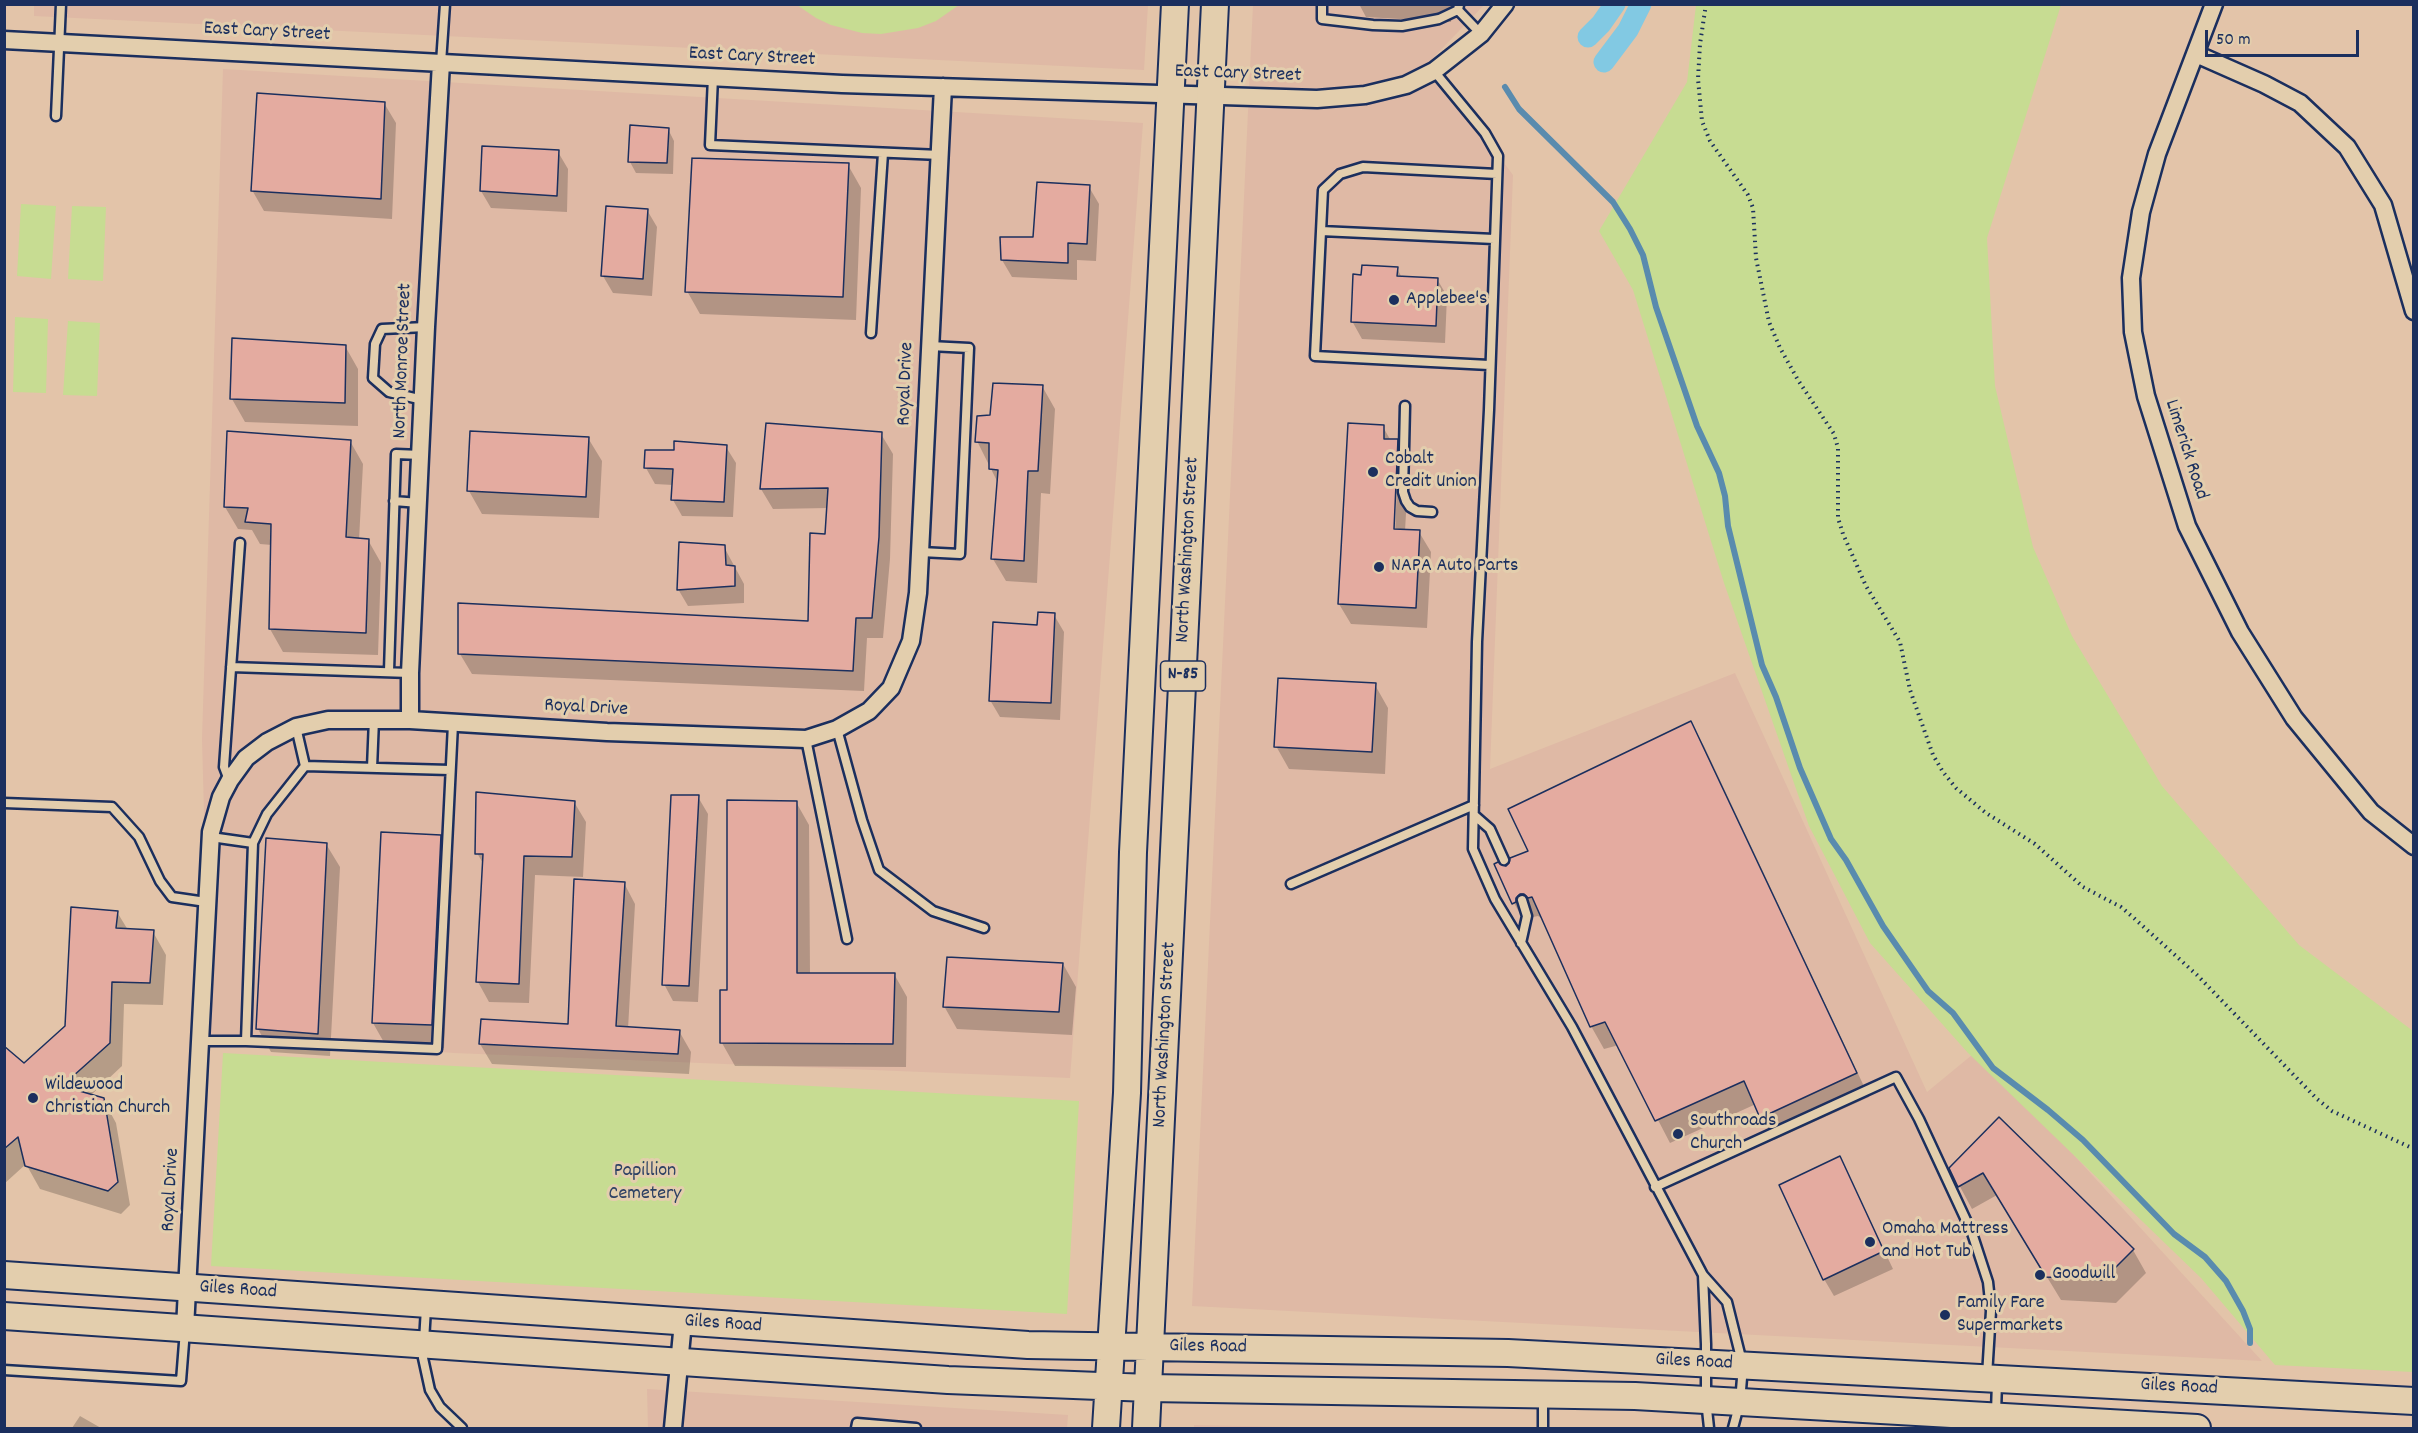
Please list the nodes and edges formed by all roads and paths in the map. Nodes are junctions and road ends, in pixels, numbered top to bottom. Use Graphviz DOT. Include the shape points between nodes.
graph roads {
  1 [pos="61,4"];
  2 [pos="445,4"];
  3 [pos="1174,4"];
  4 [pos="1215,4"];
  5 [pos="1322,4"];
  6 [pos="1505,4"];
  7 [pos="1706,4"];
  8 [pos="2214,4"];
  9 [pos="1459,7"];
  10 [pos="1481,34"];
  11 [pos="4,40"];
  12 [pos="59,43"];
  13 [pos="2196,54"];
  14 [pos="441,63"];
  15 [pos="1434,71"];
  16 [pos="713,77"];
  17 [pos="943,87"];
  18 [pos="1170,94"];
  19 [pos="1211,96"];
  20 [pos="56,116"];
  21 [pos="883,153"];
  22 [pos="940,155"];
  23 [pos="1497,174"];
  24 [pos="1321,231"];
  25 [pos="1494,240"];
  26 [pos="2414,311"];
  27 [pos="426,327"];
  28 [pos="871,333"];
  29 [pos="929,346"];
  30 [pos="1489,365"];
  31 [pos="423,400"];
  32 [pos="1405,406"];
  33 [pos="421,455"];
  34 [pos="394,501"];
  35 [pos="419,503"];
  36 [pos="1432,512"];
  37 [pos="240,543"];
  38 [pos="921,552"];
  39 [pos="231,667"];
  40 [pos="389,671"];
  41 [pos="410,673"];
  42 [pos="374,719"];
  43 [pos="410,720"];
  44 [pos="453,724"];
  45 [pos="296,727"];
  46 [pos="837,729"];
  47 [pos="806,739"];
  48 [pos="304,766"];
  49 [pos="372,768"];
  50 [pos="450,770"];
  51 [pos="230,780"];
  52 [pos="4,803"];
  53 [pos="1474,805"];
  54 [pos="1473,814"];
  55 [pos="211,837"];
  56 [pos="253,843"];
  57 [pos="2414,846"];
  58 [pos="1504,860"];
  59 [pos="1291,884"];
  60 [pos="1522,900"];
  61 [pos="206,902"];
  62 [pos="984,928"];
  63 [pos="847,939"];
  64 [pos="1521,943"];
  65 [pos="201,1041"];
  66 [pos="246,1041"];
  67 [pos="2414,1149"];
  68 [pos="1655,1187"];
  69 [pos="4,1275"];
  70 [pos="1703,1275"];
  71 [pos="188,1288"];
  72 [pos="427,1305"];
  73 [pos="4,1316"];
  74 [pos="683,1322"];
  75 [pos="185,1328"];
  76 [pos="423,1344"];
  77 [pos="1110,1346"];
  78 [pos="1151,1347"];
  79 [pos="679,1362"];
  80 [pos="1706,1364"];
  81 [pos="1743,1366"];
  82 [pos="4,1370"];
  83 [pos="1992,1380"];
  84 [pos="1108,1387"];
  85 [pos="1149,1388"];
  86 [pos="1543,1393"];
  87 [pos="1706,1400"];
  88 [pos="2414,1401"];
  89 [pos="1740,1402"];
  90 [pos="1995,1423"];
  91 [pos="462,1428"];
  92 [pos="673,1428"];
  93 [pos="856,1428"];
  94 [pos="916,1428"];
  95 [pos="1106,1428"];
  96 [pos="1146,1428"];
  97 [pos="1543,1428"];
  98 [pos="1710,1428"];
  99 [pos="1733,1428"];
  100 [pos="2197,1428"];
  1 -- 12 [label="lane"];
  2 -- 14 [label="lane, North Monroe Street"];
  3 -- 18 [label="main road, North Washington Street / N-85"];
  4 -- 19 [label="main road, North Washington Street / N-85"];
  5 -- 9 [label="lane" via="1322,19 1402,26 1439,19"];
  6 -- 10 [label="street, East Cary Street"];
  7 -- 67 [label="path" via="1698,79 1702,120 1710,141 1753,208 1756,258 1769,322 1798,380 1834,434 1838,448 1838,518 1843,534 1866,586 1900,642 1910,690 1943,772 1986,813 2035,844 2083,888 2121,907 2135,919 2205,983 2317,1099 2340,1115"];
  8 -- 13 [label="street, Limerick Road"];
  9 -- 10 [label="lane"];
  10 -- 15 [label="street, East Cary Street"];
  11 -- 12 [label="street, East Cary Street"];
  12 -- 14 [label="street, East Cary Street"];
  12 -- 20 [label="lane"];
  13 -- 26 [label="street" via="2300,103 2347,147 2383,205"];
  13 -- 57 [label="street, Limerick Road" via="2157,154 2141,212 2131,278 2133,332 2146,396 2187,526 2240,632 2301,727 2371,812"];
  14 -- 16 [label="street, East Cary Street"];
  14 -- 27 [label="street, North Monroe Street"];
  15 -- 19 [label="street, East Cary Street" via="1406,85 1342,98"];
  15 -- 23 [label="lane" via="1485,133 1498,156"];
  16 -- 17 [label="street, East Cary Street"];
  16 -- 21 [label="lane" via="710,145"];
  17 -- 18 [label="street, East Cary Street"];
  17 -- 22 [label="street, Royal Drive"];
  18 -- 19 [label="street, East Cary Street"];
  18 -- 77 [label="main road, North Washington Street / N-85" via="1133,852 1127,1093"];
  19 -- 78 [label="main road, North Washington Street / N-85"];
  21 -- 22 [label="lane"];
  21 -- 28 [label="lane"];
  22 -- 29 [label="street, Royal Drive"];
  23 -- 24 [label="lane" via="1363,167 1340,174 1323,190"];
  23 -- 25 [label="lane"];
  24 -- 25 [label="lane"];
  24 -- 30 [label="lane" via="1315,356"];
  25 -- 30 [label="lane"];
  27 -- 31 [label="street, North Monroe Street"];
  27 -- 31 [label="lane" via="382,329 375,344 373,378 389,392"];
  29 -- 38 [label="street, Royal Drive"];
  29 -- 38 [label="lane" via="969,348 960,554"];
  30 -- 53 [label="lane"];
  31 -- 33 [label="street, North Monroe Street"];
  32 -- 36 [label="lane" via="1406,501 1417,511"];
  33 -- 34 [label="lane" via="396,454"];
  33 -- 35 [label="street, North Monroe Street"];
  34 -- 35 [label="lane"];
  34 -- 40 [label="lane"];
  35 -- 41 [label="street, North Monroe Street"];
  37 -- 39 [label="lane"];
  38 -- 46 [label="street, Royal Drive" via="911,641 891,688 869,711"];
  39 -- 40 [label="lane"];
  39 -- 51 [label="lane" via="224,767"];
  40 -- 41 [label="lane"];
  41 -- 43 [label="street, North Monroe Street"];
  42 -- 43 [label="street, Royal Drive"];
  42 -- 45 [label="street, Royal Drive" via="328,720"];
  42 -- 49 [label="lane"];
  43 -- 44 [label="street, Royal Drive"];
  44 -- 47 [label="street, Royal Drive"];
  44 -- 50 [label="lane"];
  45 -- 48 [label="lane"];
  45 -- 51 [label="street, Royal Drive" via="246,758"];
  46 -- 47 [label="street, Royal Drive"];
  46 -- 62 [label="lane" via="879,870 933,911"];
  47 -- 63 [label="lane"];
  48 -- 49 [label="lane"];
  48 -- 56 [label="lane" via="267,814"];
  49 -- 50 [label="lane"];
  50 -- 66 [label="lane" via="437,1049"];
  51 -- 55 [label="street, Royal Drive" via="221,797"];
  52 -- 61 [label="lane" via="112,807 139,837 172,897"];
  53 -- 54 [label="lane"];
  53 -- 59 [label="lane"];
  54 -- 58 [label="lane" via="1490,829"];
  54 -- 64 [label="lane" via="1473,849 1495,899"];
  55 -- 56 [label="lane"];
  55 -- 61 [label="street, Royal Drive"];
  56 -- 66 [label="lane"];
  60 -- 64 [label="lane" via="1527,916"];
  61 -- 65 [label="street, Royal Drive"];
  64 -- 68 [label="lane" via="1601,1080"];
  65 -- 66 [label="lane"];
  65 -- 71 [label="street, Royal Drive"];
  68 -- 70 [label="lane"];
  68 -- 83 [label="lane" via="1896,1077 1972,1233 1988,1282"];
  69 -- 71 [label="main road, Giles Road"];
  70 -- 80 [label="lane"];
  70 -- 81 [label="lane" via="1727,1302"];
  71 -- 72 [label="main road, Giles Road"];
  71 -- 75 [label="street, Royal Drive"];
  72 -- 74 [label="main road, Giles Road"];
  72 -- 76 [label="lane"];
  73 -- 75 [label="main road, Giles Road"];
  74 -- 77 [label="main road, Giles Road" via="1028,1345"];
  74 -- 79 [label="street"];
  75 -- 76 [label="main road, Giles Road"];
  75 -- 82 [label="lane" via="181,1381"];
  76 -- 79 [label="main road, Giles Road"];
  76 -- 91 [label="lane" via="430,1390 440,1407"];
  77 -- 78 [label="main road, Giles Road"];
  77 -- 84 [label="main road, N-85"];
  78 -- 80 [label="main road, Giles Road" via="1508,1353"];
  78 -- 85 [label="main road, N-85"];
  79 -- 84 [label="main road, Giles Road"];
  79 -- 92 [label="street"];
  80 -- 81 [label="main road, Giles Road"];
  80 -- 87 [label="lane"];
  81 -- 83 [label="main road, Giles Road"];
  81 -- 89 [label="lane"];
  83 -- 88 [label="main road, Giles Road"];
  83 -- 90 [label="lane"];
  84 -- 85 [label="main road, Giles Road"];
  84 -- 95 [label="main road, N-85"];
  85 -- 86 [label="main road, Giles Road"];
  85 -- 96 [label="main road, N-85"];
  86 -- 87 [label="main road, Giles Road"];
  86 -- 97 [label="lane"];
  87 -- 89 [label="main road, Giles Road"];
  87 -- 98 [label="lane"];
  89 -- 90 [label="main road, Giles Road"];
  89 -- 99 [label="lane"];
  90 -- 100 [label="main road, Giles Road"];
  93 -- 94 [label="lane" via="857,1423"];
}
